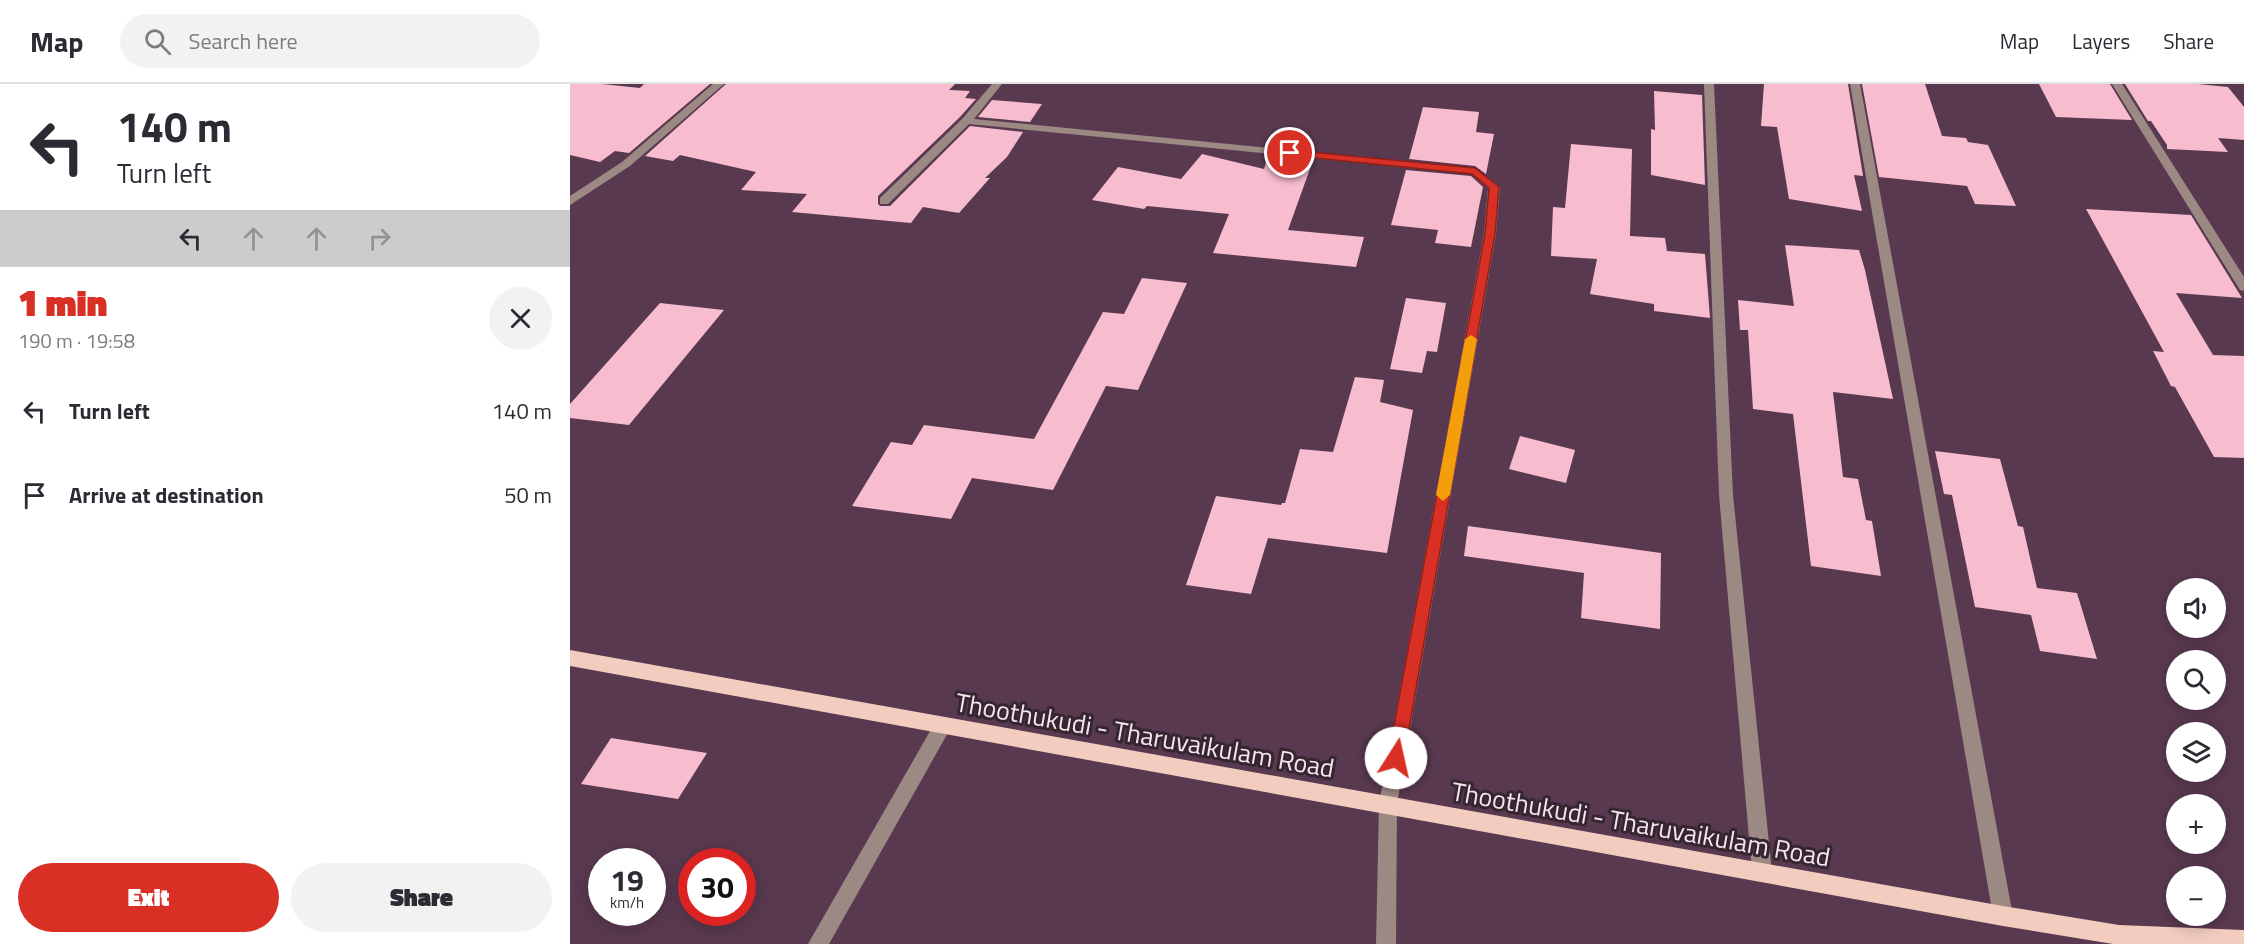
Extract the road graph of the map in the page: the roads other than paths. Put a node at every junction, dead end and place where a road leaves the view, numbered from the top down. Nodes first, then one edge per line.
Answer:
1 (719, 84) edge
2 (997, 84) edge
3 (1708, 84) edge
4 (1855, 84) edge
5 (2117, 84) edge
6 (966, 121) junction
7 (570, 201) edge
8 (884, 201) dead end
9 (2244, 286) edge
10 (570, 658) edge
11 (943, 725) junction
12 (1388, 804) junction
13 (1762, 872) junction
14 (2002, 916) junction
15 (2244, 940) edge
16 (818, 944) edge
17 (1386, 944) edge

1 - 7 street
2 - 6 street
3 - 13 street
4 - 14 street
5 - 9 street
6 - 8 street
6 - 12 street
10 - 11 main road, Thoothukudi - Tharuvaikulam Road
11 - 12 main road, Thoothukudi - Tharuvaikulam Road
11 - 16 street
12 - 13 main road, Thoothukudi - Tharuvaikulam Road
12 - 17 street
13 - 14 main road, Thoothukudi - Tharuvaikulam Road
14 - 15 main road, Thoothukudi - Tharuvaikulam Road

